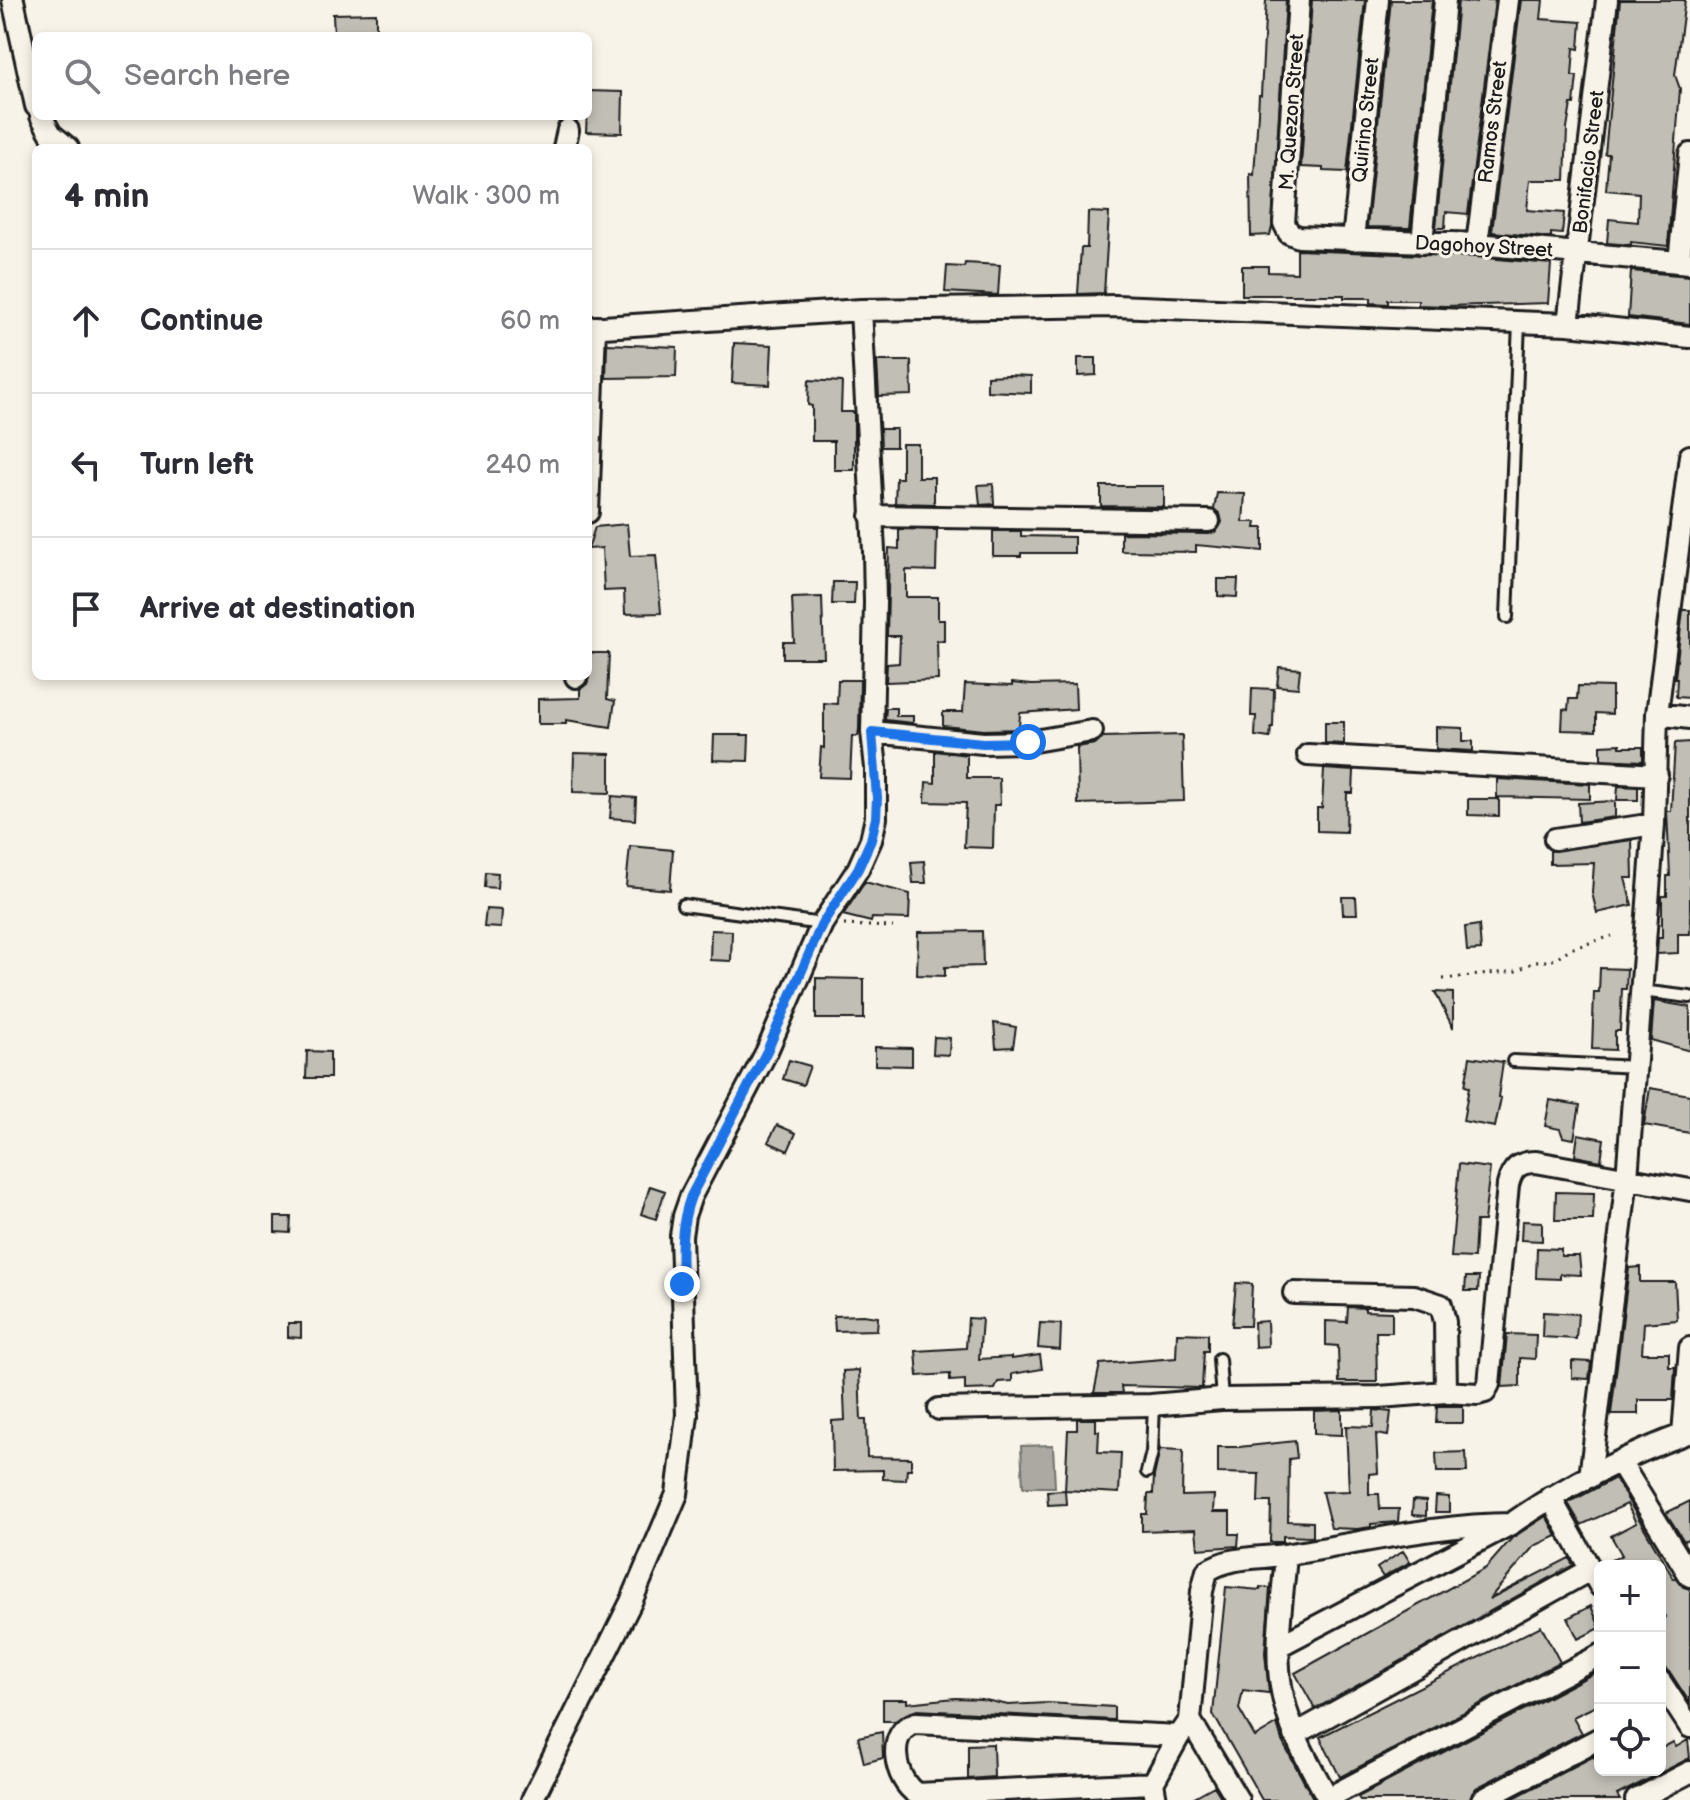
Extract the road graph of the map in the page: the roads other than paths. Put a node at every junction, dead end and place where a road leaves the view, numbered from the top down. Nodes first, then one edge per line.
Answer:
1 (13, 0) edge
2 (1299, 0) edge
3 (1378, 0) edge
4 (1445, 0) edge
5 (1508, 0) edge
6 (1607, 0) edge
7 (32, 88) edge
8 (43, 120) edge
9 (63, 144) edge
10 (1690, 154) edge
11 (1284, 223) joint
12 (1353, 240) junction
13 (1422, 243) junction
14 (1477, 244) junction
15 (1577, 252) junction
16 (1684, 262) edge
17 (861, 310) junction
18 (1519, 322) junction
19 (1568, 324) junction
20 (592, 327) edge
21 (1690, 337) edge
22 (1690, 456) edge
23 (871, 516) junction
24 (1209, 521) dead end
25 (1507, 617) dead end
26 (1657, 714) junction
27 (1690, 718) edge
28 (1092, 731) dead end
29 (872, 732) junction
30 (1308, 755) dead end
31 (1657, 775) junction
32 (1654, 824) junction
33 (1555, 839) dead end
34 (683, 905) dead end
35 (822, 924) junction
36 (1641, 991) junction
37 (1690, 997) edge
38 (1513, 1061) dead end
39 (1637, 1067) junction
40 (1627, 1178) junction
41 (1690, 1190) edge
42 (1294, 1293) dead end
43 (1690, 1348) edge
44 (1219, 1359) dead end
45 (1446, 1392) junction
46 (1222, 1399) junction
47 (1154, 1405) junction
48 (939, 1409) dead end
49 (1686, 1433) edge
50 (1620, 1462) junction
51 (1147, 1472) dead end
52 (1590, 1477) junction
53 (1550, 1497) junction
54 (1511, 1524) junction
55 (1286, 1555) junction
56 (1594, 1576) edge
57 (1690, 1576) edge
58 (1594, 1579) edge
59 (1279, 1646) junction
60 (1594, 1658) edge
61 (1666, 1703) edge
62 (1690, 1727) edge
63 (1185, 1728) junction
64 (1294, 1735) junction
65 (1594, 1741) edge
66 (1690, 1772) edge
67 (1155, 1792) edge
68 (1328, 1799) edge
69 (532, 1800) edge
70 (1238, 1800) edge
71 (1482, 1800) edge
72 (1636, 1800) edge

1 - 7 street
2 - 11 street, M. Quezon Street
3 - 12 street, Quirino Street
4 - 13 street
5 - 14 street, Ramos Street
6 - 15 street, Bonifacio Street
8 - 9 street
10 - 16 street
11 - 12 street, Dagohoy Street
12 - 13 street, Dagohoy Street
13 - 14 street, Dagohoy Street
14 - 15 street, Dagohoy Street
15 - 16 street, Dagohoy Street
15 - 19 street, Bonifacio Street
17 - 18 street
17 - 20 street
17 - 23 street
18 - 19 street
18 - 25 lane
19 - 21 street
22 - 26 street
23 - 24 street
23 - 29 street
26 - 27 street
26 - 31 street
28 - 29 street
29 - 35 street
30 - 31 street
31 - 32 street
32 - 33 street
32 - 36 street
34 - 35 lane
35 - 69 street
36 - 37 lane
36 - 39 street
38 - 39 lane
39 - 40 street
40 - 41 street
40 - 45 street
40 - 52 street
42 - 45 street
43 - 49 street
44 - 46 lane
45 - 46 street
46 - 47 street
47 - 48 street
47 - 51 lane
49 - 50 street
50 - 52 street
50 - 57 street
52 - 53 street
53 - 54 street
53 - 56 street
54 - 55 street
54 - 59 street
55 - 59 street
55 - 63 street
58 - 64 street
59 - 64 street
60 - 68 street
61 - 62 street
63 - 67 street
63 - 67 street
63 - 70 street
64 - 68 street
65 - 71 street
66 - 72 street

